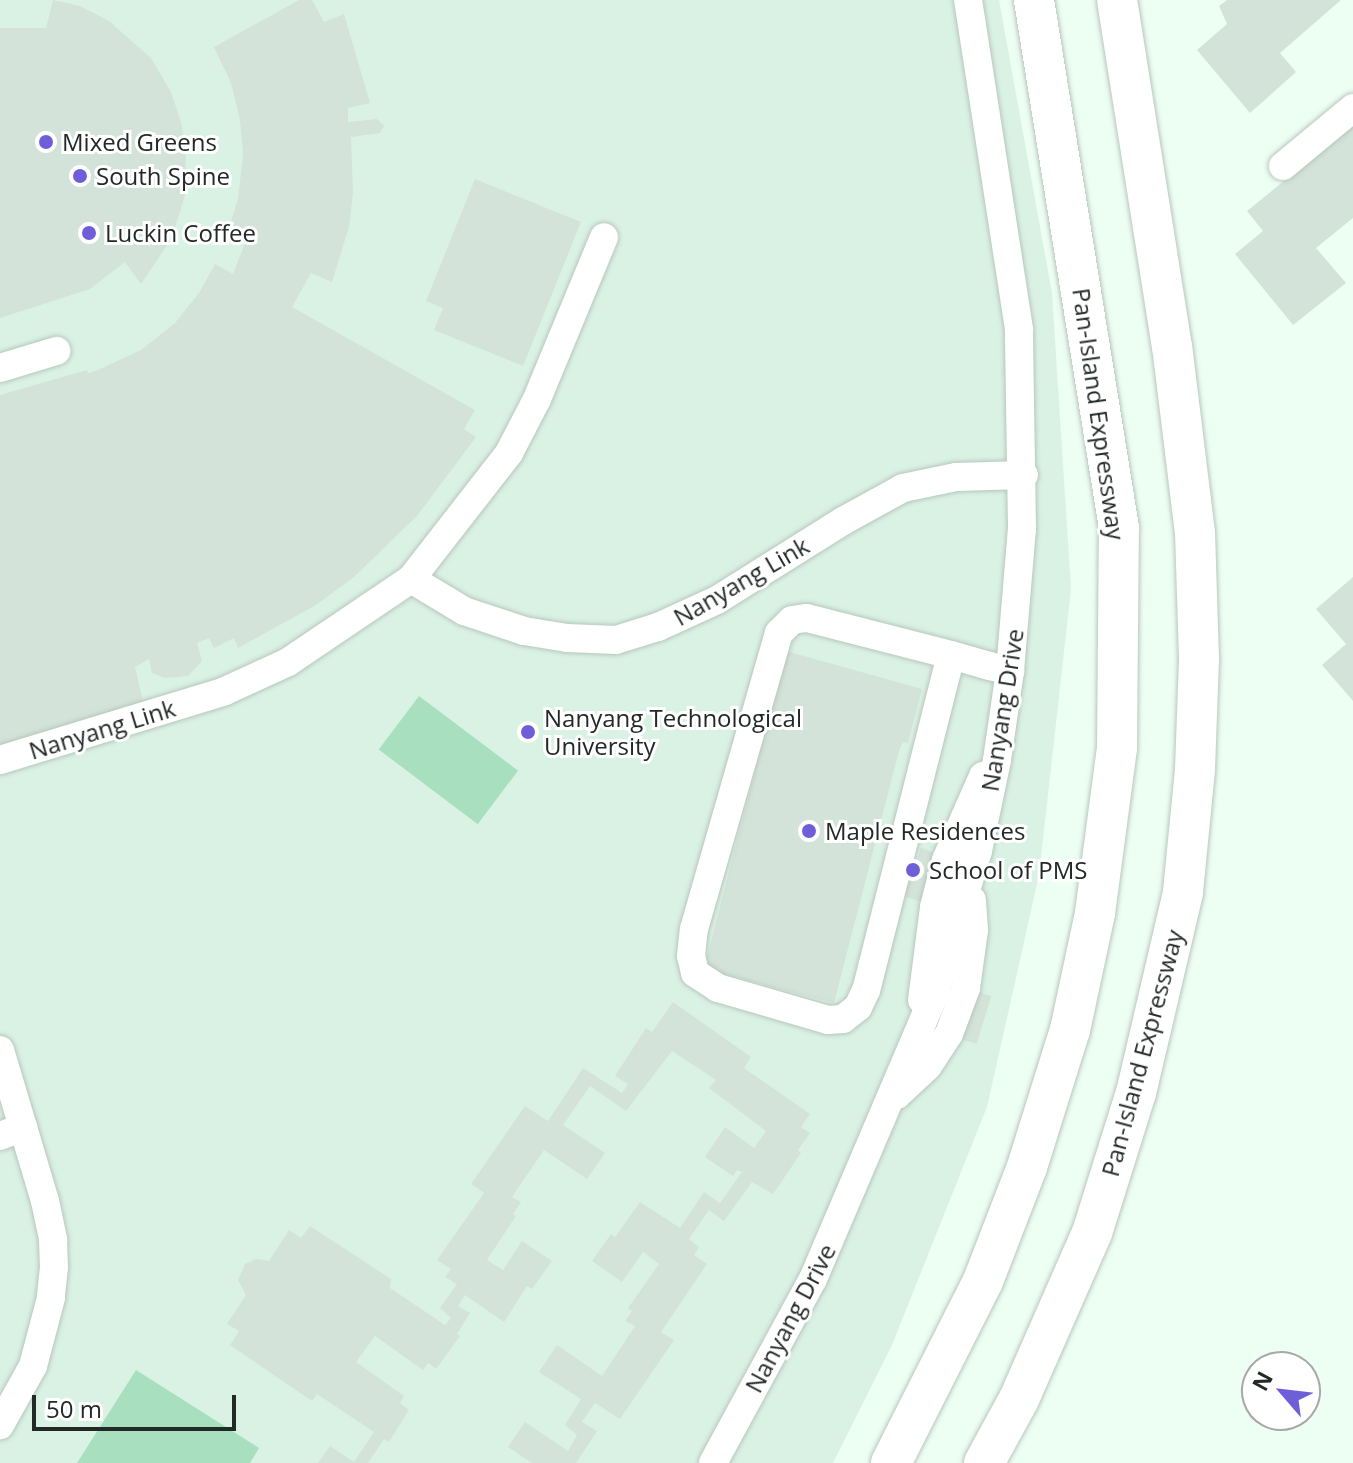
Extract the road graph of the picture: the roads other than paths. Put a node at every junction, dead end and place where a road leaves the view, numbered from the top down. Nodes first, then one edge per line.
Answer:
1 (1034, 0) edge
2 (1117, 0) edge
3 (967, 2) edge
4 (1353, 108) edge
5 (1283, 166) dead end
6 (604, 237) dead end
7 (56, 351) dead end
8 (0, 368) edge
9 (1024, 475) junction
10 (411, 579) junction
11 (951, 655) junction
12 (1010, 671) junction
13 (999, 743) junction
14 (0, 760) edge
15 (971, 875) junction
16 (921, 1027) junction
17 (0, 1050) edge
18 (890, 1101) junction
19 (11, 1132) edge
20 (0, 1425) edge
21 (713, 1463) edge
22 (891, 1463) edge
23 (984, 1463) edge

1 - 22 highway, Pan-Island Expressway
2 - 23 highway, Pan-Island Expressway
3 - 9 street, Nanyang Drive
4 - 5 street
6 - 10 street, Nanyang Link
7 - 8 street
9 - 10 street, Nanyang Link
9 - 12 street, Nanyang Drive
10 - 14 street, Nanyang Link
11 - 11 street
11 - 12 street
12 - 13 street, Nanyang Drive
13 - 15 street, Nanyang Drive
13 - 16 street
15 - 16 street, Nanyang Drive
15 - 18 street
16 - 18 street, Nanyang Drive
17 - 19 street
18 - 21 street, Nanyang Drive
19 - 20 street

